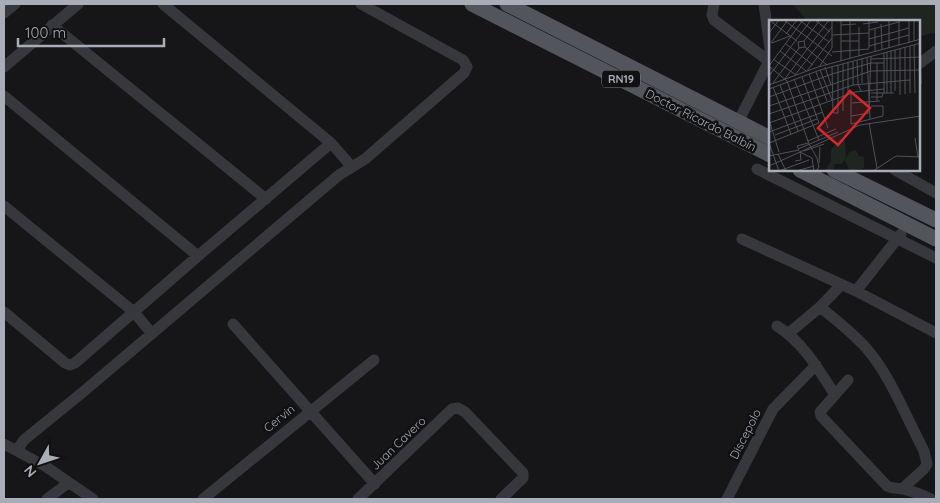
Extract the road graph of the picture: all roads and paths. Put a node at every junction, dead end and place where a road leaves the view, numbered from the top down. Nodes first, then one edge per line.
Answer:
1 (15, 4) edge
2 (78, 4) edge
3 (163, 4) edge
4 (361, 4) edge
5 (472, 4) edge
6 (507, 4) edge
7 (714, 4) edge
8 (764, 4) edge
9 (4, 14) edge
10 (52, 25) junction
11 (769, 42) edge
12 (936, 51) edge
13 (769, 58) edge
14 (920, 63) edge
15 (4, 67) edge
16 (767, 75) edge
17 (4, 96) edge
18 (738, 122) junction
19 (769, 138) edge
20 (330, 143) junction
21 (769, 154) edge
22 (352, 167) junction
23 (758, 169) dead end
24 (802, 171) edge
25 (836, 171) edge
26 (896, 171) edge
27 (936, 193) edge
28 (266, 199) junction
29 (4, 206) edge
30 (936, 220) edge
31 (907, 224) junction
32 (742, 239) dead end
33 (898, 239) junction
34 (936, 239) edge
35 (198, 256) junction
36 (936, 258) edge
37 (841, 285) junction
38 (856, 291) junction
39 (820, 307) junction
40 (4, 312) edge
41 (134, 312) junction
42 (233, 324) dead end
43 (777, 326) dead end
44 (789, 333) junction
45 (936, 333) edge
46 (152, 334) junction
47 (374, 360) dead end
48 (816, 365) junction
49 (848, 380) dead end
50 (835, 395) junction
51 (311, 410) junction
52 (4, 444) edge
53 (16, 450) junction
54 (68, 483) junction
55 (375, 484) junction
56 (902, 489) junction
57 (48, 499) edge
58 (93, 499) edge
59 (203, 499) edge
60 (358, 499) edge
61 (501, 499) edge
62 (727, 499) edge
63 (931, 499) edge

1 - 9 street
2 - 10 street
3 - 20 street
4 - 22 street
5 - 21 main road, Doctor Ricardo Balbín / RN19
6 - 18 main road, Doctor Ricardo Balbín / RN19
7 - 13 street
8 - 11 street
10 - 15 street
10 - 28 street
12 - 14 street
13 - 16 street
16 - 18 street
17 - 35 street
18 - 19 main road, Doctor Ricardo Balbín / RN19
20 - 22 street
20 - 28 street
22 - 46 street
23 - 33 street
24 - 31 main road
25 - 30 main road
26 - 27 street
28 - 35 street
29 - 41 street
31 - 33 street
31 - 34 main road
32 - 37 street
33 - 36 street
33 - 38 street
35 - 41 street
37 - 38 street
37 - 39 street
38 - 45 street
39 - 44 street
39 - 56 street
40 - 41 street
41 - 46 street
42 - 51 street
43 - 44 street
44 - 48 street
46 - 53 street
47 - 51 street, Cervin
48 - 50 street
48 - 62 street, Discepolo
49 - 50 street
50 - 56 street
51 - 55 street
51 - 59 street, Cervin
52 - 53 street
53 - 54 street
54 - 57 street
54 - 58 street
55 - 60 street, Juan Cavero
55 - 61 street, Juan Cavero
56 - 63 street

